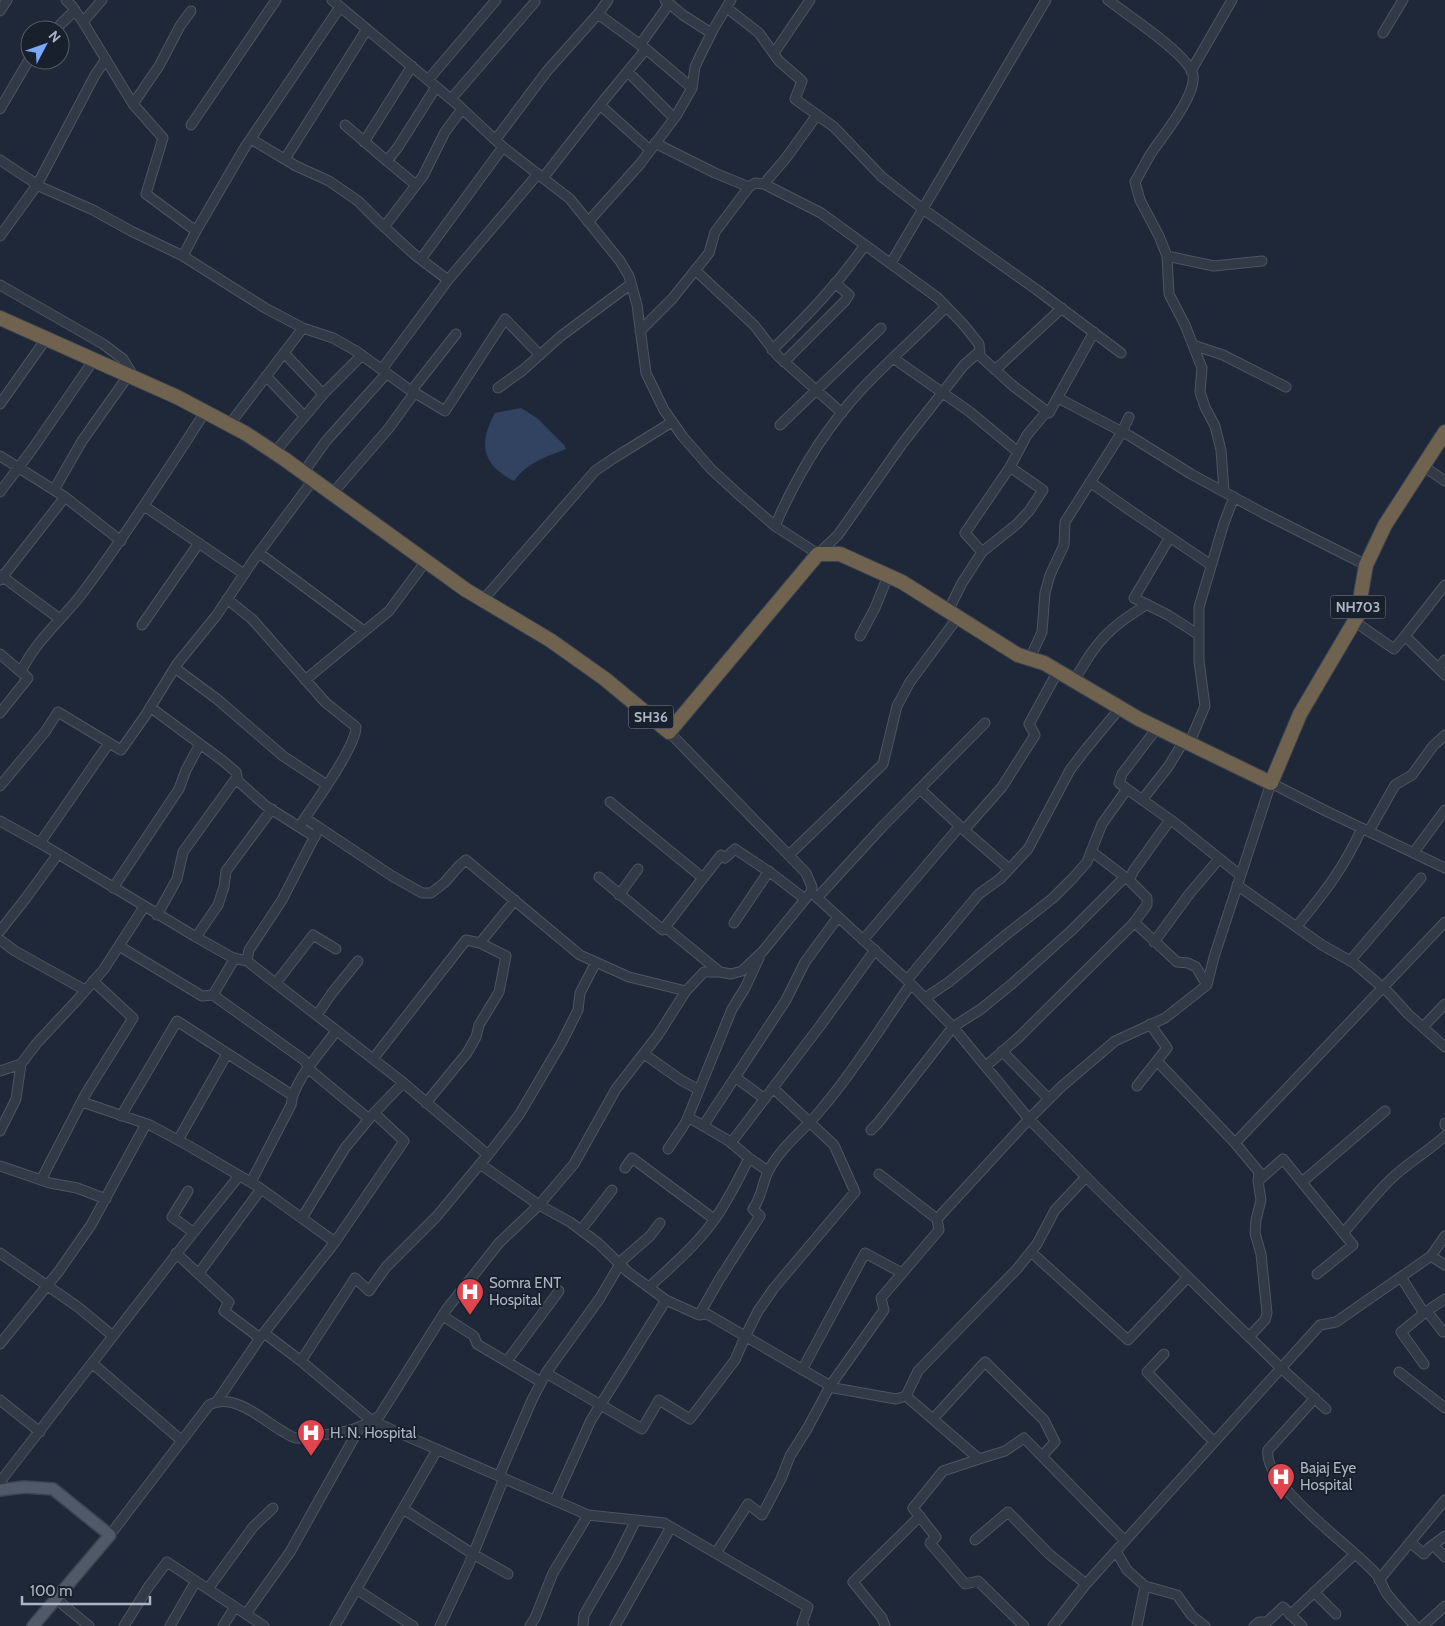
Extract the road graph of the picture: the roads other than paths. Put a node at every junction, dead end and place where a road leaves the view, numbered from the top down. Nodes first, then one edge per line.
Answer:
1 (7, 0) edge
2 (66, 0) edge
3 (102, 0) edge
4 (276, 0) edge
5 (332, 0) edge
6 (496, 0) edge
7 (608, 0) edge
8 (810, 0) edge
9 (1046, 0) edge
10 (1108, 0) edge
11 (1232, 0) edge
12 (1403, 0) edge
13 (535, 2) dead end
14 (667, 2) edge
15 (729, 4) edge
16 (340, 7) junction
17 (75, 10) junction
18 (0, 11) edge
19 (191, 11) dead end
20 (598, 14) junction
21 (66, 20) edge
22 (83, 22) junction
23 (367, 29) junction
24 (711, 33) junction
25 (1384, 33) dead end
26 (643, 47) junction
27 (774, 53) junction
28 (106, 59) junction
29 (412, 66) junction
30 (23, 70) edge
31 (1192, 71) junction
32 (628, 72) junction
33 (428, 80) junction
34 (436, 87) junction
35 (692, 88) junction
36 (451, 99) junction
37 (133, 104) junction
38 (600, 105) junction
39 (0, 109) edge
40 (462, 109) junction
41 (817, 115) junction
42 (674, 118) junction
43 (191, 125) dead end
44 (345, 125) dead end
45 (251, 139) junction
46 (496, 139) junction
47 (364, 142) junction
48 (653, 146) junction
49 (503, 147) junction
50 (285, 159) junction
51 (0, 160) edge
52 (387, 161) junction
53 (541, 176) junction
54 (37, 184) junction
55 (764, 184) junction
56 (416, 185) junction
57 (749, 187) junction
58 (922, 209) junction
59 (588, 222) junction
60 (384, 227) junction
61 (196, 231) junction
62 (0, 236) edge
63 (865, 245) junction
64 (183, 256) junction
65 (1167, 256) junction
66 (421, 260) junction
67 (1262, 261) dead end
68 (891, 263) junction
69 (695, 270) junction
70 (448, 280) junction
71 (835, 283) junction
72 (0, 284) edge
73 (631, 284) junction
74 (946, 307) junction
75 (1062, 308) junction
76 (0, 318) edge
77 (303, 328) junction
78 (881, 328) dead end
79 (640, 330) junction
80 (1094, 332) junction
81 (456, 334) dead end
82 (46, 339) junction
83 (1193, 345) junction
84 (772, 350) junction
85 (980, 351) junction
86 (284, 353) junction
87 (1121, 353) dead end
88 (362, 355) junction
89 (540, 355) junction
90 (893, 358) junction
91 (93, 360) junction
92 (784, 362) junction
93 (995, 370) junction
94 (385, 371) junction
95 (266, 376) junction
96 (131, 377) junction
97 (1286, 387) dead end
98 (498, 388) dead end
99 (817, 390) junction
100 (414, 391) junction
101 (323, 394) junction
102 (943, 394) junction
103 (1058, 398) junction
104 (0, 404) edge
105 (205, 412) junction
106 (1047, 412) junction
107 (842, 413) junction
108 (304, 416) junction
109 (1129, 417) dead end
110 (672, 422) junction
111 (229, 425) junction
112 (780, 425) dead end
113 (1122, 432) junction
114 (1445, 432) edge
115 (1018, 452) junction
116 (274, 453) junction
117 (0, 456) edge
118 (1423, 466) junction
119 (1010, 467) junction
120 (19, 468) junction
121 (308, 477) junction
122 (1445, 481) edge
123 (1090, 482) junction
124 (54, 490) junction
125 (0, 492) edge
126 (1224, 492) junction
127 (332, 494) junction
128 (65, 497) junction
129 (1234, 497) junction
130 (144, 506) junction
131 (775, 526) junction
132 (1170, 537) junction
133 (121, 541) junction
134 (199, 543) junction
135 (982, 552) junction
136 (258, 553) junction
137 (818, 554) junction
138 (426, 561) junction
139 (1211, 565) junction
140 (1366, 565) junction
141 (244, 574) junction
142 (888, 576) junction
143 (1, 577) edge
144 (1445, 586) edge
145 (227, 599) junction
146 (483, 600) junction
147 (1147, 604) junction
148 (953, 614) junction
149 (60, 619) junction
150 (1354, 621) junction
151 (142, 625) dead end
152 (364, 631) junction
153 (1199, 635) junction
154 (860, 636) dead end
155 (1405, 636) junction
156 (0, 654) edge
157 (1030, 658) junction
158 (1445, 660) edge
159 (175, 668) junction
160 (1058, 671) junction
161 (21, 672) junction
162 (1442, 672) edge
163 (305, 680) junction
164 (1074, 681) junction
165 (150, 707) junction
166 (1120, 708) junction
167 (0, 713) edge
168 (985, 724) dead end
169 (1156, 728) junction
170 (669, 732) junction
171 (1445, 735) edge
172 (109, 743) junction
173 (1186, 743) junction
174 (200, 744) junction
175 (237, 777) junction
176 (1271, 783) junction
177 (327, 785) junction
178 (0, 786) edge
179 (920, 788) junction
180 (1127, 789) junction
181 (1142, 800) junction
182 (610, 802) dead end
183 (272, 809) junction
184 (1445, 810) edge
185 (306, 818) junction
186 (1170, 820) junction
187 (0, 821) edge
188 (299, 827) junction
189 (320, 828) junction
190 (962, 828) junction
191 (1366, 829) junction
192 (315, 837) junction
193 (40, 843) junction
194 (1091, 851) junction
195 (1414, 852) junction
196 (58, 854) junction
197 (789, 855) junction
198 (1219, 858) junction
199 (1445, 868) edge
200 (638, 869) dead end
201 (1009, 869) junction
202 (769, 871) junction
203 (1240, 875) junction
204 (599, 877) dead end
205 (702, 878) junction
206 (1421, 878) dead end
207 (1127, 879) junction
208 (1237, 885) junction
209 (113, 888) junction
210 (620, 895) junction
211 (811, 896) junction
212 (515, 900) junction
213 (144, 907) junction
214 (157, 915) junction
215 (838, 918) junction
216 (1134, 922) junction
217 (1445, 922) edge
218 (734, 923) dead end
219 (1297, 926) junction
220 (666, 927) junction
221 (0, 931) edge
222 (196, 937) junction
223 (0, 940) edge
224 (863, 940) junction
225 (1154, 942) junction
226 (480, 944) junction
227 (119, 946) junction
228 (336, 948) dead end
229 (874, 950) junction
230 (763, 951) junction
231 (236, 958) junction
232 (247, 961) junction
233 (1350, 961) junction
234 (358, 962) dead end
235 (596, 962) junction
236 (720, 972) junction
237 (93, 981) junction
238 (909, 982) junction
239 (276, 983) junction
240 (1207, 985) junction
241 (1382, 987) junction
242 (86, 990) junction
243 (686, 991) junction
244 (213, 994) junction
245 (925, 998) junction
246 (1445, 1004) edge
247 (317, 1015) junction
248 (1150, 1024) junction
249 (953, 1027) junction
250 (1423, 1027) junction
251 (336, 1031) junction
252 (1444, 1043) edge
253 (1002, 1051) junction
254 (227, 1054) junction
255 (644, 1054) junction
256 (373, 1059) junction
257 (1157, 1061) junction
258 (22, 1064) junction
259 (986, 1066) junction
260 (309, 1068) junction
261 (0, 1071) edge
262 (735, 1077) junction
263 (403, 1083) junction
264 (1137, 1086) dead end
265 (773, 1088) junction
266 (699, 1090) junction
267 (292, 1095) junction
268 (765, 1099) junction
269 (1049, 1099) junction
270 (82, 1102) junction
271 (426, 1103) junction
272 (1385, 1111) dead end
273 (122, 1116) junction
274 (371, 1116) junction
275 (688, 1117) junction
276 (1029, 1119) junction
277 (810, 1121) junction
278 (146, 1124) junction
279 (703, 1126) junction
280 (870, 1130) dead end
281 (0, 1131) edge
282 (1445, 1136) edge
283 (178, 1140) junction
284 (731, 1143) junction
285 (1235, 1143) junction
286 (668, 1149) dead end
287 (488, 1156) junction
288 (750, 1158) junction
289 (480, 1164) junction
290 (0, 1166) edge
291 (625, 1168) dead end
292 (768, 1171) junction
293 (879, 1174) dead end
294 (239, 1176) junction
295 (1086, 1177) junction
296 (41, 1180) junction
297 (1258, 1181) junction
298 (251, 1182) junction
299 (1302, 1182) junction
300 (261, 1189) junction
301 (612, 1190) dead end
302 (188, 1191) dead end
303 (106, 1199) junction
304 (539, 1205) junction
305 (302, 1218) junction
306 (714, 1219) junction
307 (937, 1219) junction
308 (660, 1223) dead end
309 (581, 1230) junction
310 (193, 1232) junction
311 (1343, 1233) junction
312 (1445, 1236) edge
313 (336, 1242) junction
314 (1031, 1252) junction
315 (0, 1253) edge
316 (176, 1253) junction
317 (1431, 1256) junction
318 (620, 1264) junction
319 (1445, 1265) edge
320 (198, 1273) junction
321 (902, 1274) junction
322 (1317, 1274) dead end
323 (1188, 1277) junction
324 (1401, 1277) junction
325 (48, 1285) junction
326 (649, 1287) junction
327 (559, 1291) dead end
328 (1445, 1299) edge
329 (666, 1300) junction
330 (1425, 1312) junction
331 (443, 1316) junction
332 (699, 1316) junction
333 (1445, 1330) edge
334 (113, 1336) junction
335 (262, 1336) junction
336 (744, 1337) junction
337 (1249, 1337) junction
338 (0, 1344) edge
339 (1164, 1354) dead end
340 (301, 1361) junction
341 (507, 1362) junction
342 (92, 1363) junction
343 (1424, 1364) dead end
344 (1281, 1368) junction
345 (802, 1370) junction
346 (1399, 1372) dead end
347 (546, 1373) junction
348 (541, 1382) junction
349 (830, 1386) junction
350 (906, 1396) junction
351 (1314, 1398) junction
352 (0, 1400) edge
353 (217, 1401) junction
354 (601, 1404) junction
355 (1445, 1408) edge
356 (1326, 1409) dead end
357 (933, 1420) junction
358 (372, 1421) junction
359 (360, 1427) junction
360 (40, 1432) junction
361 (182, 1441) junction
362 (1214, 1442) junction
363 (437, 1450) junction
364 (1042, 1456) junction
365 (979, 1460) junction
366 (502, 1477) junction
367 (0, 1484) edge
368 (0, 1490) edge
369 (555, 1500) junction
370 (1445, 1500) edge
371 (273, 1508) dead end
372 (403, 1508) junction
373 (588, 1515) junction
374 (920, 1516) junction
375 (636, 1520) junction
376 (671, 1527) junction
377 (110, 1534) junction
378 (1445, 1536) edge
379 (974, 1540) dead end
380 (1125, 1541) junction
381 (1410, 1542) junction
382 (1433, 1545) junction
383 (1116, 1551) junction
384 (473, 1554) junction
385 (716, 1554) junction
386 (1355, 1554) junction
387 (1445, 1557) edge
388 (508, 1574) dead end
389 (1379, 1580) junction
390 (196, 1581) junction
391 (1086, 1584) junction
392 (1145, 1586) junction
393 (208, 1589) junction
394 (356, 1589) junction
395 (1314, 1592) junction
396 (56, 1599) junction
397 (235, 1606) junction
398 (1445, 1606) edge
399 (246, 1614) junction
400 (1336, 1614) dead end
401 (1290, 1615) junction
402 (34, 1626) edge
403 (89, 1626) edge
404 (124, 1626) edge
405 (170, 1626) edge
406 (223, 1626) edge
407 (264, 1626) edge
408 (335, 1626) edge
409 (413, 1626) edge
410 (440, 1626) edge
411 (530, 1626) edge
412 (583, 1626) edge
413 (615, 1626) edge
414 (804, 1626) edge
415 (885, 1626) edge
416 (1024, 1626) edge
417 (1053, 1626) edge
418 (1137, 1626) edge
419 (1204, 1626) edge
420 (1254, 1626) edge
421 (1302, 1626) edge
422 (1415, 1626) edge
423 (1423, 1626) edge

1 - 18 street
2 - 17 street
3 - 22 street
4 - 43 street
5 - 16 street
6 - 33 street
7 - 20 street
8 - 27 street
9 - 58 street
10 - 31 street
11 - 31 street
12 - 25 street
13 - 36 street
14 - 24 street
14 - 26 street
15 - 24 street
15 - 27 street
16 - 23 street
16 - 45 street
17 - 21 street
17 - 22 street
19 - 37 street
20 - 26 street
20 - 46 street
22 - 28 street
23 - 29 street
23 - 50 street
24 - 35 street
26 - 32 street
26 - 35 street
27 - 41 street
28 - 37 street
28 - 54 street
29 - 33 street
29 - 47 street
30 - 39 street
31 - 65 street
32 - 38 street
32 - 42 street
33 - 34 street
34 - 36 street
34 - 52 street
35 - 42 street
36 - 40 street
37 - 61 street
38 - 48 street
38 - 53 street
40 - 46 street
40 - 56 street
41 - 55 street
41 - 58 street
42 - 48 street
44 - 47 street
45 - 50 street
45 - 61 street
46 - 49 street
47 - 52 street
48 - 57 street
48 - 59 street
49 - 53 street
49 - 66 street
50 - 60 street
51 - 54 street
52 - 56 street
53 - 59 street
53 - 70 street
54 - 62 street
54 - 64 street
55 - 57 street
55 - 63 street
56 - 60 street
57 - 69 street
58 - 68 street
58 - 75 street
59 - 73 street
60 - 66 street
61 - 64 street
63 - 68 street
63 - 71 street
64 - 77 street
65 - 67 street
65 - 83 street
66 - 70 street
68 - 74 street
69 - 79 street
69 - 84 street
70 - 94 street
71 - 84 street
71 - 92 street
72 - 96 street
73 - 79 street
73 - 89 street
74 - 85 street
74 - 90 street
75 - 80 street
75 - 93 street
76 - 82 highway, SH36
77 - 86 street
77 - 88 street
78 - 99 street
79 - 110 street
80 - 87 street
80 - 103 street
81 - 100 street
82 - 91 highway, SH36
82 - 104 street
83 - 97 street
83 - 126 street
84 - 92 street
85 - 93 street
85 - 102 street
86 - 95 street
86 - 101 street
88 - 94 street
88 - 101 street
89 - 98 street
89 - 100 street
90 - 102 street
90 - 107 street
91 - 96 highway, SH36
91 - 120 street
92 - 99 street
93 - 106 street
94 - 100 street
94 - 121 street
95 - 108 street
95 - 111 street
96 - 105 highway, SH36
96 - 124 street
99 - 107 street
99 - 112 street
100 - 127 street
101 - 108 street
102 - 115 street
102 - 137 street
103 - 106 street
103 - 113 street
105 - 111 highway, SH36
105 - 130 street
106 - 115 street
107 - 131 street
108 - 116 street
109 - 113 street
110 - 131 street
110 - 146 street
111 - 116 highway, SH36
113 - 123 street
113 - 126 street
114 - 118 highway, NH703
115 - 119 street
116 - 121 highway, SH36
117 - 120 street
118 - 122 street
118 - 140 highway, NH703
119 - 135 street
119 - 135 street
120 - 124 street
120 - 125 street
121 - 127 highway, SH36
121 - 136 street
123 - 132 street
123 - 157 street
124 - 128 street
126 - 129 street
127 - 138 highway, SH36
128 - 133 street
128 - 143 street
129 - 139 street
129 - 140 street
130 - 133 street
130 - 134 street
131 - 137 street
132 - 139 street
132 - 147 street
133 - 149 street
134 - 141 street
134 - 151 street
135 - 148 street
136 - 141 street
136 - 152 street
137 - 142 highway
137 - 170 highway, SH36
138 - 146 highway, SH36
138 - 152 street
139 - 153 street
140 - 150 highway, NH703
141 - 145 street
142 - 148 highway
142 - 154 street
143 - 149 street
144 - 155 street
145 - 159 street
145 - 163 street
146 - 170 highway, SH36
147 - 153 street
147 - 164 street
148 - 157 highway
148 - 197 street
149 - 161 street
150 - 155 street
150 - 176 highway, NH703
152 - 163 street
153 - 173 street
155 - 162 street
156 - 161 street
157 - 160 highway
158 - 162 street
159 - 165 street
159 - 177 street
160 - 164 highway
160 - 190 street
161 - 167 street
163 - 177 street
164 - 166 highway
165 - 172 street
165 - 174 street
166 - 169 highway
166 - 201 street
168 - 179 street
169 - 173 highway
169 - 180 street
170 - 197 street
171 - 191 street
172 - 178 street
172 - 193 street
173 - 176 highway
173 - 181 street
174 - 175 street
174 - 209 street
175 - 183 street
175 - 214 street
176 - 191 street
176 - 203 street
177 - 185 street
179 - 190 street
179 - 211 street
180 - 181 street
180 - 194 street
181 - 186 street
182 - 205 street
183 - 188 street
183 - 222 street
184 - 195 street
185 - 188 street
185 - 189 street
186 - 198 street
186 - 207 street
187 - 193 street
188 - 192 street
189 - 192 street
189 - 212 street
190 - 201 street
190 - 224 street
191 - 195 street
191 - 219 street
192 - 232 street
193 - 196 street
194 - 207 street
194 - 245 street
195 - 199 street
196 - 209 street
196 - 221 street
197 - 211 street
198 - 203 street
198 - 225 street
200 - 210 street
201 - 238 street
202 - 205 street
202 - 211 street
202 - 218 street
203 - 208 street
204 - 210 street
205 - 220 street
206 - 233 street
207 - 216 street
207 - 249 street
208 - 219 street
208 - 240 street
209 - 213 street
210 - 220 street
211 - 215 street
211 - 230 street
212 - 226 street
212 - 235 street
213 - 214 street
213 - 227 street
214 - 222 street
215 - 224 street
215 - 262 street
216 - 225 street
216 - 253 street
217 - 241 street
219 - 233 street
220 - 236 street
222 - 231 street
223 - 242 street
224 - 229 street
225 - 240 street
226 - 256 street
226 - 271 street
227 - 237 street
227 - 244 street
228 - 239 street
229 - 238 street
229 - 265 street
230 - 236 street
230 - 266 street
231 - 232 street
231 - 244 street
232 - 239 street
233 - 241 street
234 - 247 street
235 - 243 street
235 - 287 street
236 - 243 street
237 - 242 street
237 - 270 street
238 - 245 street
238 - 277 street
239 - 247 street
240 - 248 street
241 - 250 street
241 - 285 street
242 - 258 street
243 - 255 street
244 - 260 street
245 - 249 street
246 - 250 street
247 - 251 street
248 - 257 street
248 - 269 street
249 - 259 street
249 - 280 street
250 - 252 street
251 - 256 street
251 - 260 street
253 - 259 street
253 - 269 street
254 - 267 street
254 - 273 street
254 - 283 street
255 - 266 street
255 - 304 street
256 - 263 street
257 - 264 street
257 - 285 street
258 - 261 street
258 - 281 street
259 - 276 street
260 - 267 street
260 - 274 street
262 - 268 street
262 - 279 street
263 - 271 street
263 - 274 street
265 - 268 street
265 - 277 street
266 - 275 street
267 - 298 street
268 - 284 street
269 - 276 street
270 - 273 street
270 - 296 street
271 - 287 street
272 - 299 street
273 - 278 street
274 - 305 street
274 - 313 street
275 - 279 street
275 - 286 street
276 - 295 street
276 - 307 street
277 - 292 street
277 - 336 street
278 - 283 street
278 - 303 street
279 - 284 street
282 - 311 street
283 - 294 street
284 - 288 street
285 - 297 street
287 - 289 street
288 - 292 street
288 - 306 street
289 - 304 street
289 - 340 street
290 - 296 street
291 - 306 street
292 - 332 street
293 - 307 street
294 - 298 street
294 - 310 street
295 - 314 street
295 - 323 street
296 - 303 street
297 - 299 street
297 - 337 street
298 - 300 street
299 - 311 street
300 - 305 street
300 - 320 street
301 - 309 street
302 - 310 street
303 - 325 street
304 - 309 street
304 - 331 street
305 - 313 street
306 - 326 street
307 - 321 street
308 - 318 street
309 - 318 street
310 - 316 street
311 - 322 street
312 - 317 street
313 - 335 street
314 - 323 street
314 - 350 street
315 - 325 street
316 - 320 street
316 - 334 street
317 - 319 street
317 - 324 street
318 - 326 street
318 - 347 street
320 - 335 street
321 - 345 street
321 - 349 street
323 - 337 street
324 - 330 street
324 - 344 street
325 - 334 street
325 - 338 street
326 - 329 street
327 - 341 street
328 - 330 street
329 - 332 street
329 - 354 street
330 - 333 street
330 - 343 street
331 - 341 street
331 - 358 street
332 - 336 street
334 - 342 street
335 - 340 street
335 - 353 street
336 - 345 street
336 - 354 street
337 - 344 street
339 - 362 street
340 - 358 street
341 - 348 street
342 - 360 street
342 - 361 street
344 - 351 street
344 - 362 street
345 - 349 street
346 - 355 street
347 - 348 street
347 - 354 street
348 - 366 street
349 - 350 street
349 - 385 street
350 - 357 street
351 - 356 street
351 - 386 street
352 - 360 street
353 - 359 street
353 - 361 street
354 - 369 street
357 - 364 street
357 - 365 street
358 - 359 street
358 - 363 street
359 - 399 street
360 - 367 street
361 - 377 street
362 - 380 street
363 - 366 street
363 - 372 street
364 - 365 street
364 - 380 street
365 - 374 street
366 - 369 street
366 - 384 street
368 - 377 main road
369 - 373 street
370 - 381 street
371 - 393 street
372 - 384 street
372 - 394 street
373 - 375 street
373 - 411 street
374 - 415 street
374 - 416 street
375 - 376 street
375 - 412 street
376 - 385 street
376 - 413 street
377 - 396 main road
378 - 382 street
379 - 391 street
380 - 383 street
381 - 382 street
381 - 389 street
382 - 387 street
383 - 391 street
383 - 392 street
384 - 388 street
384 - 410 street
385 - 414 street
386 - 389 street
386 - 395 street
389 - 422 street
390 - 393 street
390 - 404 street
390 - 405 street
391 - 417 street
392 - 418 street
392 - 419 street
393 - 397 street
394 - 408 street
394 - 409 street
395 - 400 street
395 - 401 street
396 - 402 main road
396 - 403 street
397 - 399 street
397 - 406 street
398 - 423 street
399 - 407 street
401 - 420 street
401 - 421 street

